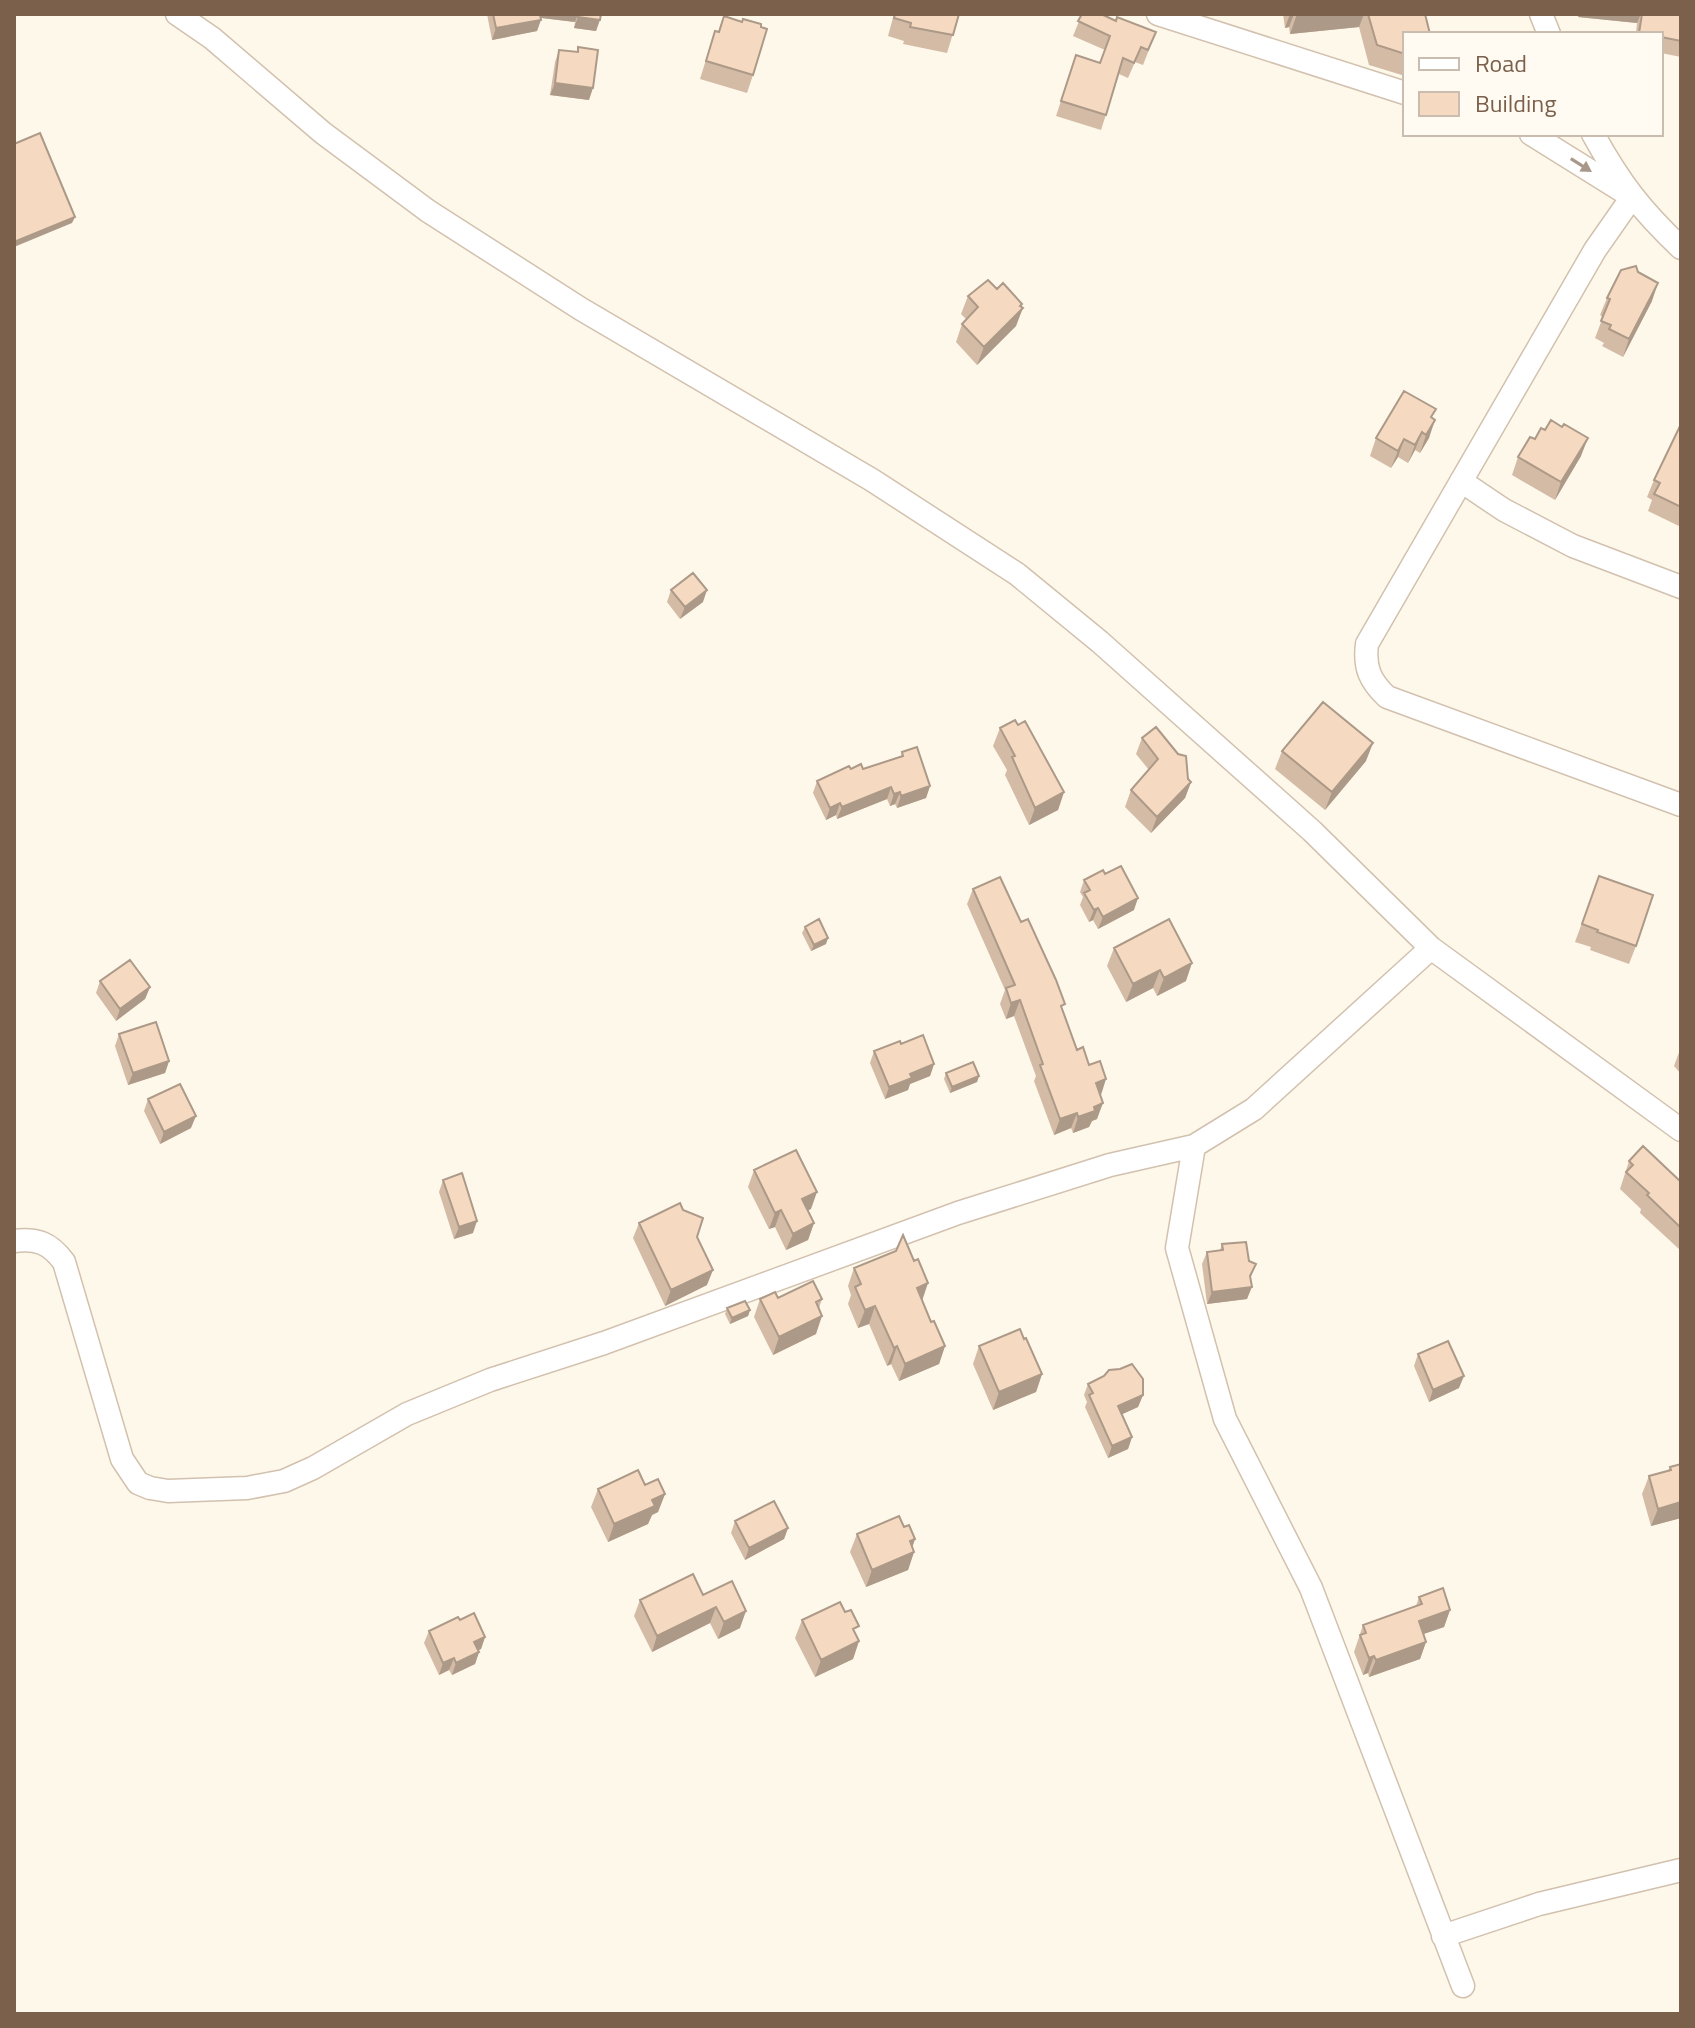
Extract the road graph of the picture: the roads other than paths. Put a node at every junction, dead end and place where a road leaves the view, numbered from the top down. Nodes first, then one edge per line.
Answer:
1 (177, 14) edge
2 (1158, 14) edge
3 (1403, 92) edge
4 (1534, 136) edge
5 (1594, 136) edge
6 (1632, 197) junction
7 (1681, 248) edge
8 (1461, 481) junction
9 (1681, 587) edge
10 (1681, 805) edge
11 (1431, 948) junction
12 (1681, 1130) edge
13 (1194, 1146) junction
14 (14, 1241) edge
15 (1681, 1870) edge
16 (1443, 1936) junction
17 (1463, 1986) dead end

1 - 11 street
2 - 3 street
4 -> 6 street
5 - 6 street
6 - 7 street
6 - 8 street
8 - 9 street
8 - 10 street
11 - 12 street
11 - 13 street
13 - 14 street
13 - 16 street
15 - 16 street
16 - 17 street

